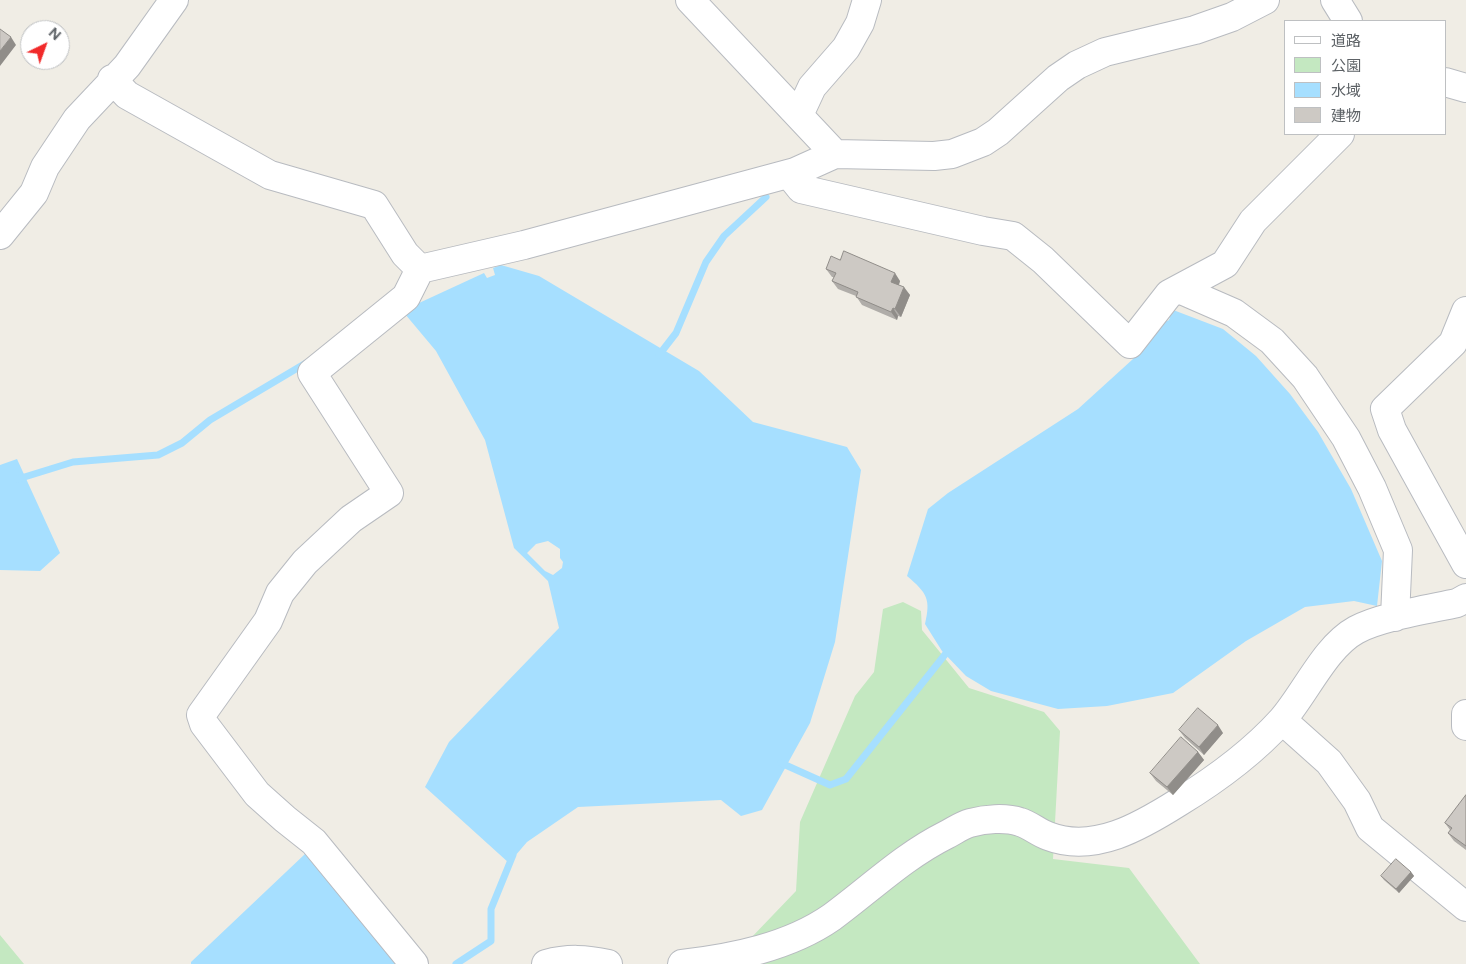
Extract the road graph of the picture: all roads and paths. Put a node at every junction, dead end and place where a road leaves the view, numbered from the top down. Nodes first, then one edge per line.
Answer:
1 (174, 0) edge
2 (690, 0) edge
3 (867, 0) edge
4 (1266, 0) edge
5 (1335, 0) edge
6 (1347, 20) edge
7 (112, 79) junction
8 (1446, 82) edge
9 (1466, 88) edge
10 (799, 115) junction
11 (1339, 135) edge
12 (835, 154) junction
13 (789, 174) junction
14 (0, 235) edge
15 (420, 269) junction
16 (1179, 289) junction
17 (1466, 311) edge
18 (1466, 564) edge
19 (1466, 598) edge
20 (1395, 617) junction
21 (1466, 714) edge
22 (1282, 720) junction
23 (1466, 726) edge
24 (1466, 907) edge
25 (414, 964) edge
26 (546, 964) edge
27 (608, 964) edge
28 (682, 964) edge

1 - 7 street
2 - 10 street
3 - 10 street
4 - 12 street
5 - 6 street
7 - 14 street
7 - 15 street
8 - 9 street
10 - 12 street
11 - 16 street
12 - 13 street
13 - 15 street
13 - 16 street
15 - 25 street
16 - 20 street
17 - 18 street
19 - 20 street
20 - 22 street
21 - 23 street
22 - 24 street
22 - 28 street
26 - 27 street

